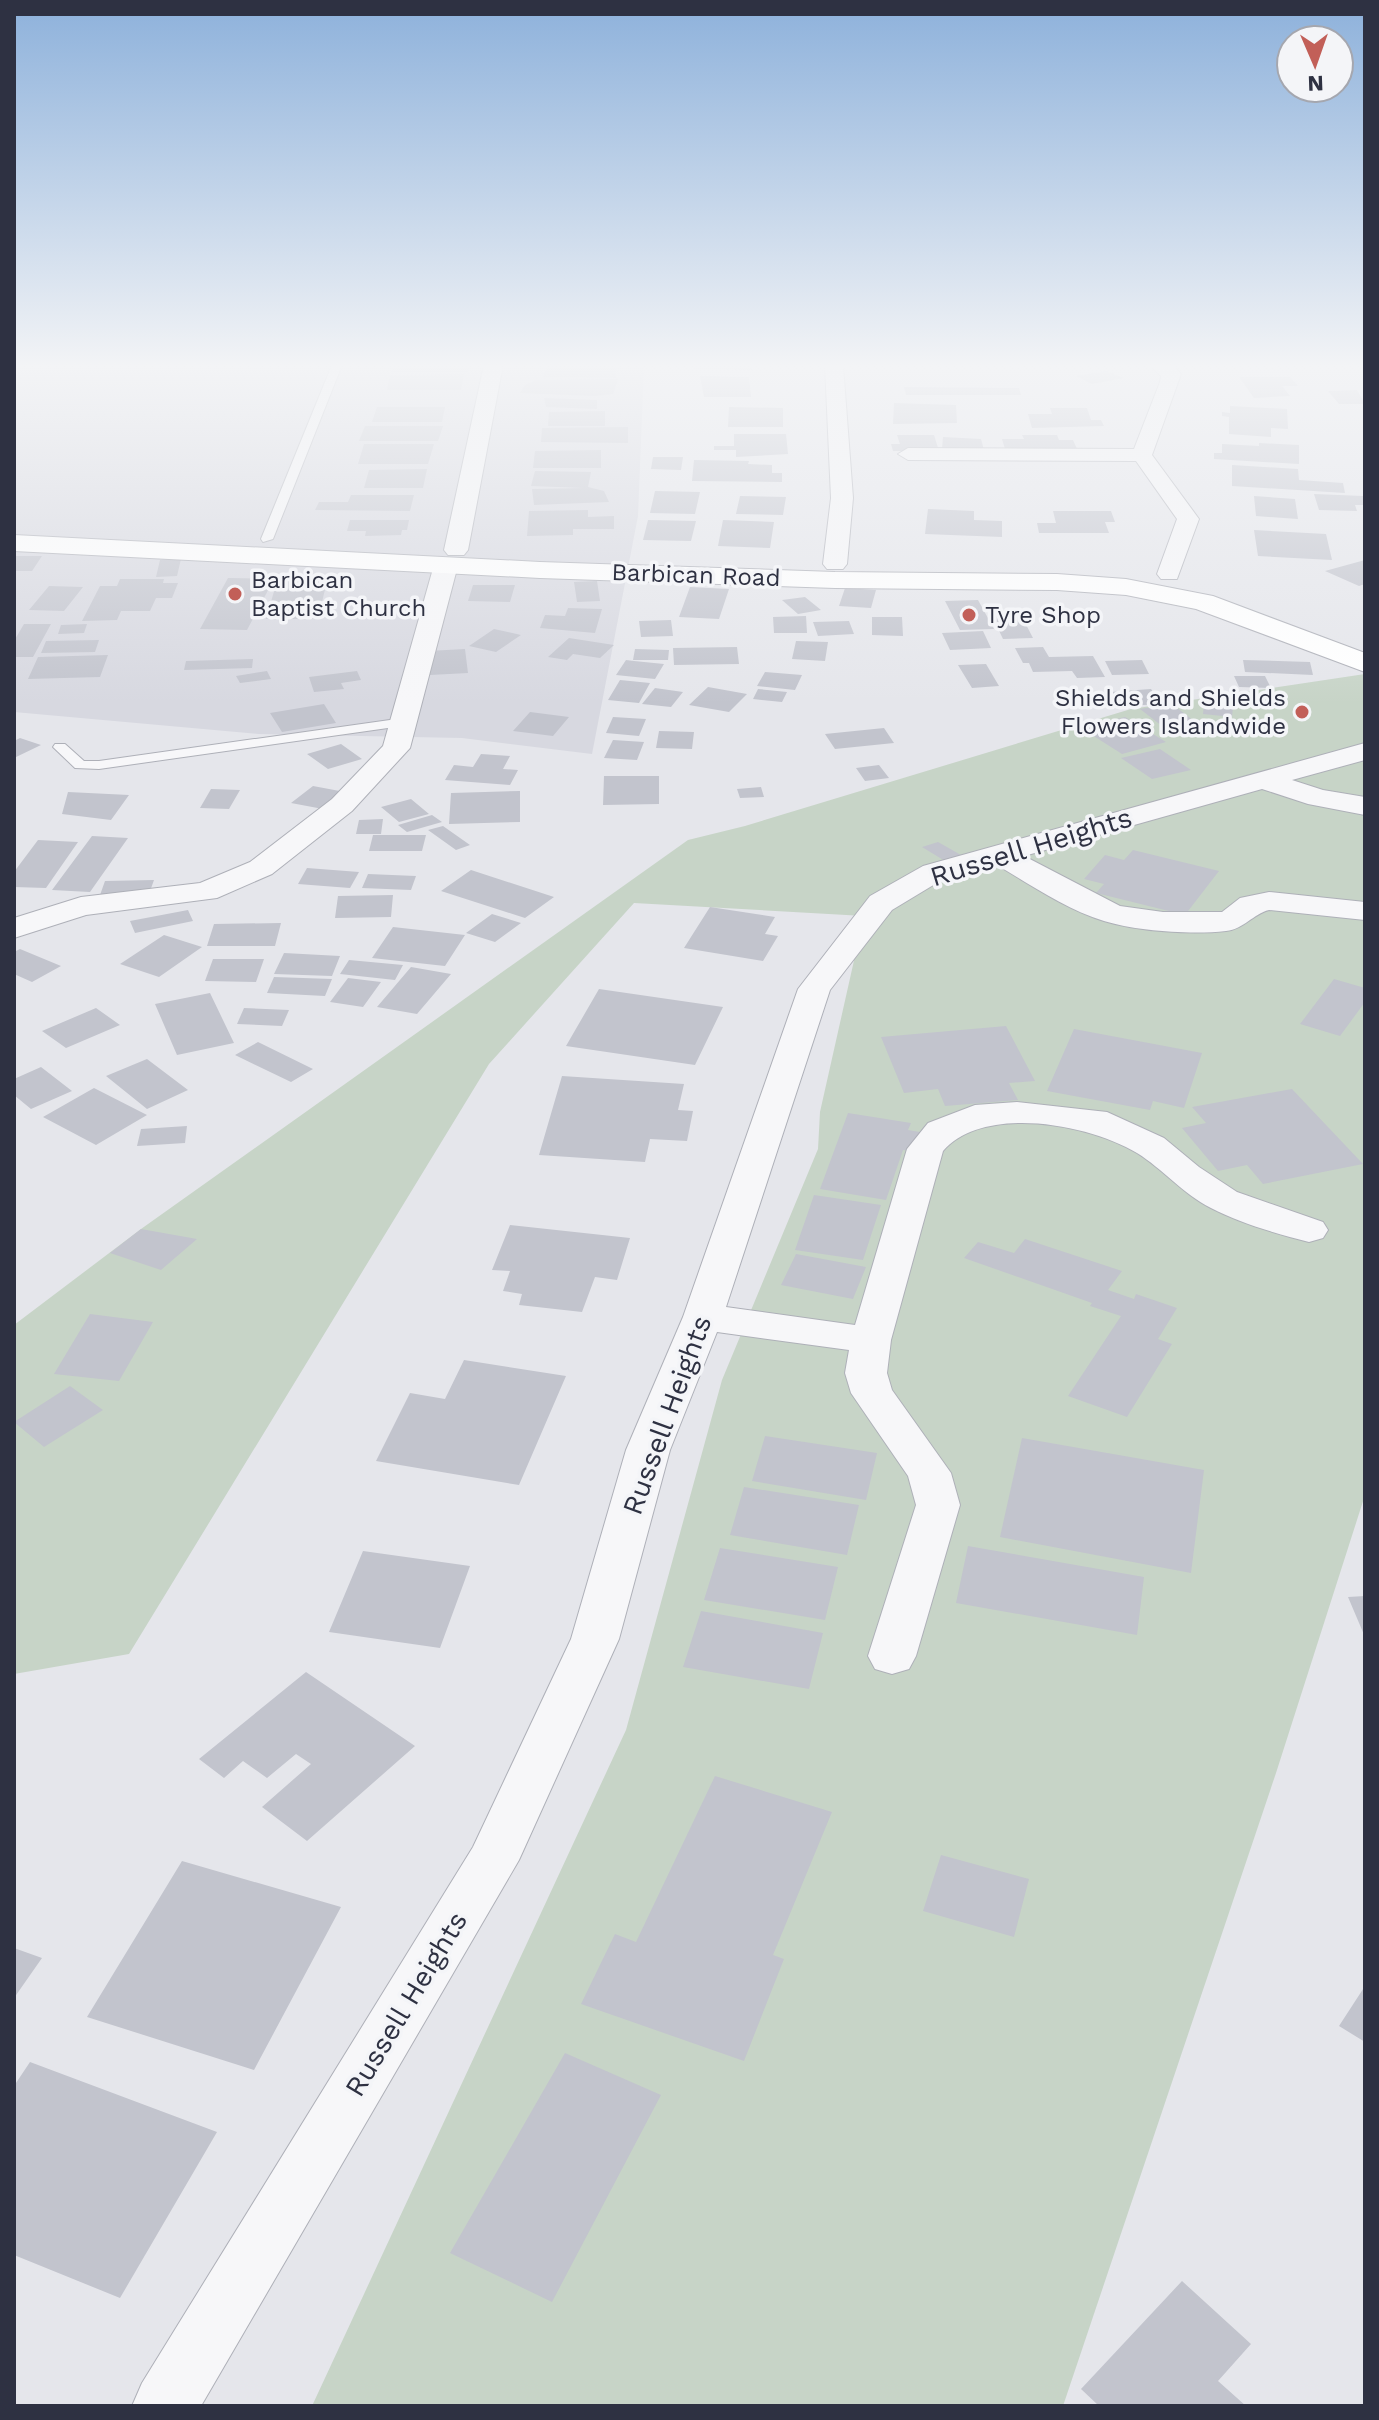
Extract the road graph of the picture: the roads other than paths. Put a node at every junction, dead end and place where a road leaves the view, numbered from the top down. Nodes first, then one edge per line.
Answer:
1 (292, 478) edge
2 (469, 478) edge
3 (841, 478) edge
4 (1158, 478) edge
5 (14, 523) edge
6 (267, 539) junction
7 (14, 543) edge
8 (451, 558) junction
9 (835, 564) junction
10 (1169, 574) junction
11 (1365, 635) edge
12 (1365, 663) edge
13 (404, 722) junction
14 (60, 747) dead end
15 (1365, 751) edge
16 (1261, 779) junction
17 (1365, 806) edge
18 (998, 854) junction
19 (1365, 911) edge
20 (14, 929) edge
21 (1309, 1230) dead end
22 (703, 1317) junction
23 (871, 1340) junction
24 (892, 1656) dead end
25 (165, 2406) edge

1 - 6 lane
2 - 8 street
3 - 9 street
4 - 10 street
5 - 6 main road, Barbican Road
6 - 8 main road, Barbican Road
7 - 8 main road, Barbican Road
8 - 9 main road, Barbican Road
8 - 12 main road, Barbican Road
8 - 13 street
9 - 10 main road, Barbican Road
10 - 11 main road, Barbican Road
13 - 14 lane
13 - 20 street
15 - 16 street, Russell Heights
16 - 17 street
16 - 18 street, Russell Heights
18 - 19 street
18 - 22 street, Russell Heights
21 - 23 street
22 - 23 street
22 - 25 street, Russell Heights
23 - 24 street

